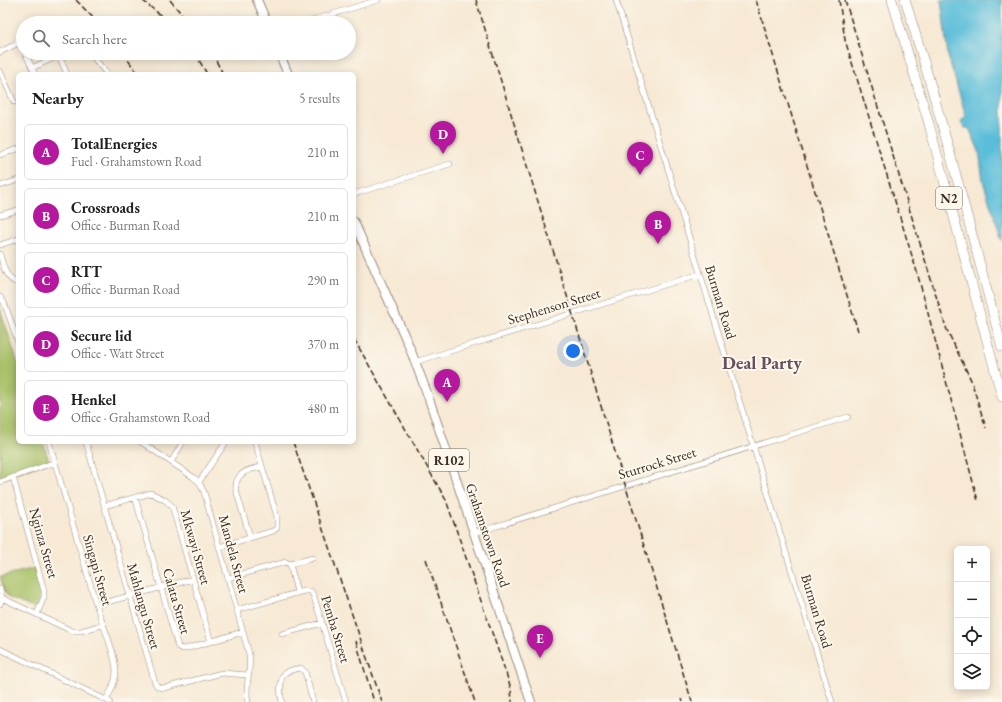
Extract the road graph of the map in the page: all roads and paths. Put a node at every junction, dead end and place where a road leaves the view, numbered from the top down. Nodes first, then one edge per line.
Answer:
1 (257, 0) edge
2 (378, 0) edge
3 (616, 0) edge
4 (892, 0) edge
5 (905, 0) edge
6 (264, 16) edge
7 (327, 16) edge
8 (16, 45) edge
9 (0, 52) edge
10 (28, 60) edge
11 (49, 60) edge
12 (63, 60) edge
13 (96, 60) edge
14 (282, 60) edge
15 (32, 68) junction
16 (0, 71) edge
17 (34, 72) edge
18 (66, 72) edge
19 (105, 72) edge
20 (287, 72) edge
21 (2, 81) edge
22 (14, 102) dead end
23 (16, 150) edge
24 (0, 155) edge
25 (450, 164) dead end
26 (16, 181) edge
27 (0, 186) edge
28 (356, 193) edge
29 (16, 211) edge
30 (0, 215) edge
31 (356, 227) edge
32 (16, 240) edge
33 (0, 245) edge
34 (0, 254) edge
35 (700, 274) junction
36 (16, 282) edge
37 (0, 297) edge
38 (16, 336) edge
39 (1002, 347) edge
40 (415, 362) junction
41 (1002, 397) edge
42 (848, 417) dead end
43 (50, 444) edge
44 (87, 444) edge
45 (144, 444) edge
46 (182, 444) edge
47 (225, 444) edge
48 (256, 444) edge
49 (754, 446) junction
50 (55, 462) junction
51 (170, 462) junction
52 (262, 467) junction
53 (13, 477) junction
54 (0, 482) edge
55 (199, 482) junction
56 (135, 497) junction
57 (104, 506) junction
58 (474, 533) junction
59 (250, 538) junction
60 (219, 547) junction
61 (313, 558) dead end
62 (290, 564) junction
63 (228, 578) junction
64 (193, 579) junction
65 (0, 588) edge
66 (160, 588) junction
67 (297, 592) junction
68 (129, 596) junction
69 (2, 598) junction
70 (0, 604) edge
71 (96, 605) junction
72 (237, 610) junction
73 (37, 614) junction
74 (322, 622) junction
75 (102, 625) junction
76 (243, 632) junction
77 (282, 634) dead end
78 (211, 642) junction
79 (0, 649) edge
80 (248, 675) junction
81 (108, 701) edge
82 (248, 702) edge
83 (282, 702) edge
84 (313, 702) edge
85 (346, 702) edge
86 (531, 702) edge
87 (832, 702) edge

1 - 6 main road
2 - 7 street
3 - 35 street, Burman Road
4 - 41 highway, N2
5 - 39 highway, N2
8 - 9 street
10 - 15 street
11 - 15 street
12 - 18 street
13 - 19 street
14 - 20 main road
15 - 17 street
16 - 21 street
21 - 22 street
23 - 24 street
25 - 28 street
26 - 27 street
29 - 30 street
31 - 40 main road, Grahamstown Road / R102
32 - 33 street
34 - 36 street
35 - 40 street, Stephenson Street
35 - 49 street, Burman Road
37 - 38 street
40 - 58 main road, Grahamstown Road / R102
42 - 49 street, Sturrock Street
43 - 50 street, Singapi Street
44 - 57 street, Mahlangu Street
45 - 51 street
46 - 51 street
47 - 55 street
48 - 52 street
49 - 58 street, Sturrock Street
49 - 87 street, Burman Road
50 - 53 street
50 - 71 street, Singapi Street
51 - 55 street
52 - 59 street
52 - 59 street
53 - 54 street
53 - 73 street, Nginza Street
55 - 60 street, Mandela Street
56 - 57 street, Mkwayi Street
56 - 64 street, Mkwayi Street
56 - 66 street, Calata Street
57 - 68 street, Mahlangu Street
58 - 86 main road, Grahamstown Road / R102
59 - 60 street
60 - 63 street, Mandela Street
61 - 62 street
62 - 63 street
62 - 67 street
63 - 72 street, Mandela Street
64 - 66 street
64 - 78 street, Mkwayi Street
65 - 69 street
66 - 68 street
66 - 78 street, Calata Street
67 - 72 street, Pemba Street
67 - 74 street, Pemba Street
68 - 71 street
68 - 80 street, Mahlangu Street
69 - 70 street
69 - 73 street
71 - 75 street, Singapi Street
72 - 76 street, Mandela Street
73 - 75 street
74 - 77 street
74 - 85 street, Pemba Street
75 - 81 street, Singapi Street
76 - 78 street, Calata Street
76 - 80 street, Mandela Street
79 - 81 street
80 - 82 street, Mandela Street
83 - 84 street

